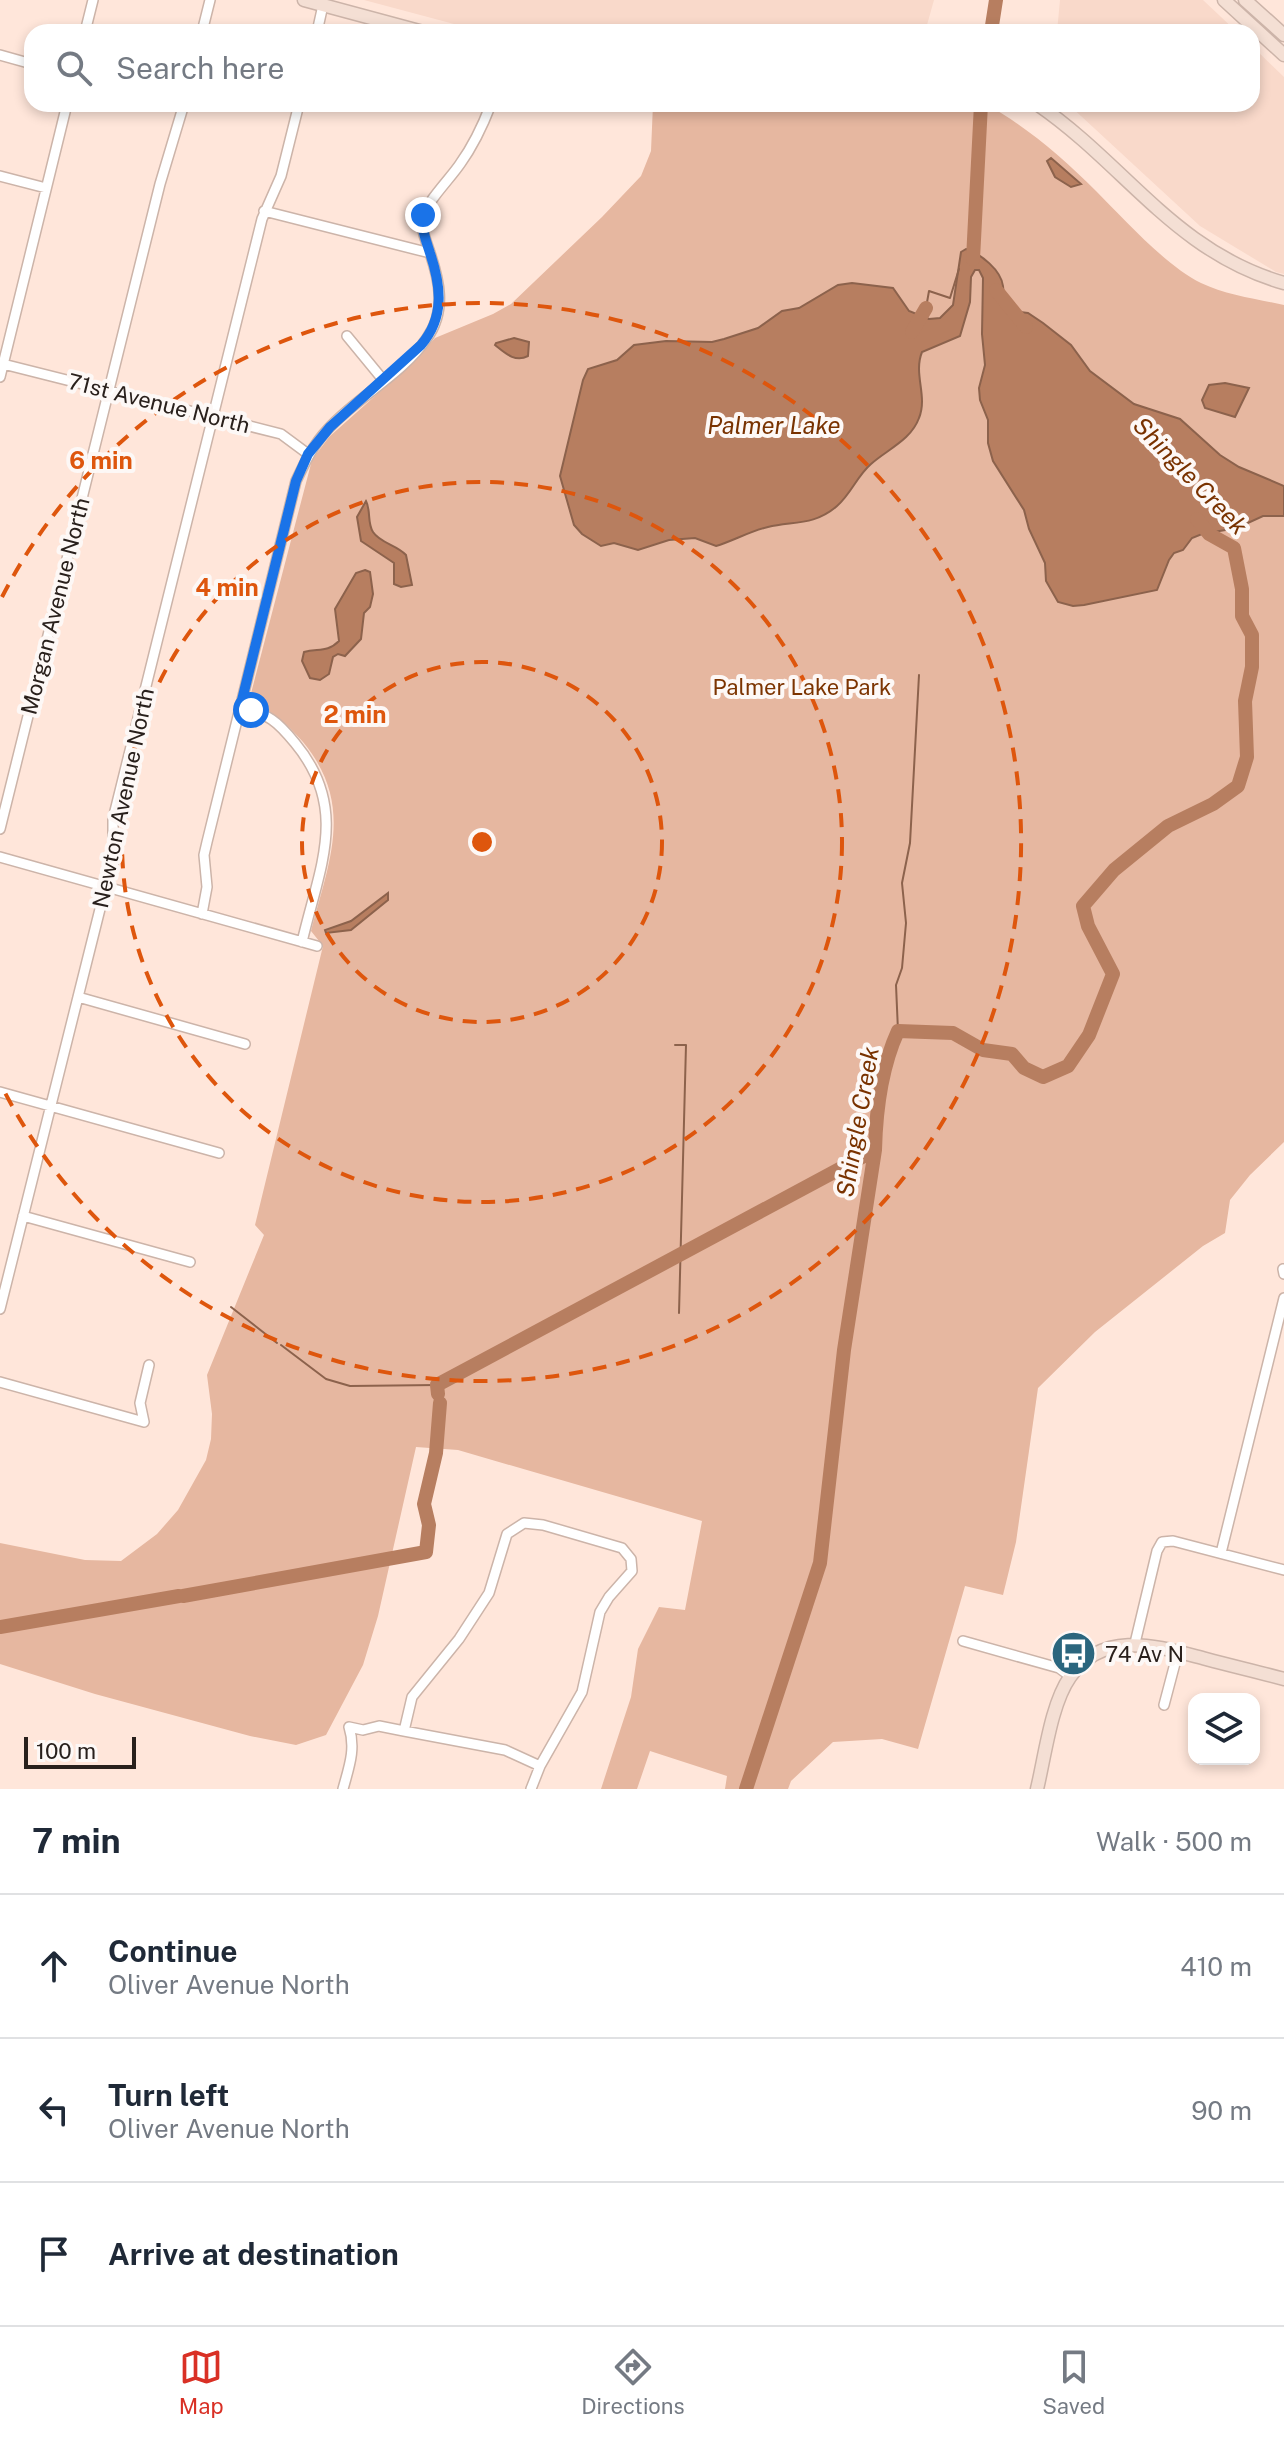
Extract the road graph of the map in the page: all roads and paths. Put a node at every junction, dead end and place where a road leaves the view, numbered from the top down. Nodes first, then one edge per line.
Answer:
1 (93, 0) edge
2 (210, 0) edge
3 (304, 0) edge
4 (1224, 0) edge
5 (1245, 0) edge
6 (323, 5) junction
7 (87, 24) edge
8 (204, 24) edge
9 (319, 24) edge
10 (393, 24) edge
11 (1250, 24) edge
12 (1260, 33) edge
13 (1284, 35) edge
14 (0, 55) edge
15 (1284, 55) edge
16 (24, 62) edge
17 (65, 112) edge
18 (182, 112) edge
19 (297, 112) edge
20 (487, 112) edge
21 (1047, 112) edge
22 (0, 176) edge
23 (46, 188) junction
24 (264, 211) junction
25 (430, 253) junction
26 (1284, 283) edge
27 (347, 336) dead end
28 (3, 364) junction
29 (0, 377) edge
30 (384, 381) junction
31 (109, 391) junction
32 (213, 416) junction
33 (308, 454) junction
34 (240, 708) junction
35 (0, 829) edge
36 (0, 857) edge
37 (106, 885) junction
38 (202, 914) junction
39 (302, 942) junction
40 (317, 946) dead end
41 (78, 997) junction
42 (245, 1044) dead end
43 (0, 1092) edge
44 (51, 1106) junction
45 (219, 1153) dead end
46 (23, 1216) junction
47 (190, 1262) dead end
48 (5, 1271) edge
49 (1284, 1298) edge
50 (0, 1309) edge
51 (149, 1365) dead end
52 (0, 1382) edge
53 (1221, 1553) junction
54 (1284, 1570) edge
55 (963, 1641) dead end
56 (1135, 1643) junction
57 (1178, 1652) junction
58 (1070, 1676) junction
59 (1284, 1679) edge
60 (1164, 1705) dead end
61 (404, 1731) junction
62 (540, 1766) junction
63 (343, 1789) edge
64 (531, 1789) edge
65 (1037, 1789) edge

1 - 7 street
2 - 8 street
3 - 6 street
4 - 11 street
5 - 13 street
6 - 9 street
6 - 10 street
12 - 15 street
14 - 16 street
17 - 23 street
18 - 31 street, Morgan Avenue North
19 - 24 street, Newton Avenue North
20 - 25 street
21 - 26 street
22 - 23 street
23 - 28 street
24 - 25 street
24 - 32 street, Newton Avenue North
25 - 30 street
27 - 30 street
28 - 29 street
28 - 31 street, 71st Avenue North
30 - 33 street
31 - 32 street, 71st Avenue North
31 - 35 street, Morgan Avenue North
32 - 33 street, 71st Avenue North
32 - 37 street, Newton Avenue North
33 - 34 street
34 - 38 street
34 - 39 street
36 - 37 street
37 - 38 street
37 - 41 street, Newton Avenue North
38 - 39 street
39 - 40 street
41 - 42 street
41 - 44 street, Newton Avenue North
43 - 44 street
44 - 45 street
44 - 46 street, Newton Avenue North
46 - 47 street
46 - 48 street, Newton Avenue North
48 - 50 street, Newton Avenue North
49 - 53 street
51 - 52 street
53 - 54 street
53 - 56 street
55 - 58 street
56 - 57 street
56 - 58 street
57 - 59 street
57 - 60 street
58 - 65 street
61 - 62 street
61 - 62 street
61 - 63 street
62 - 64 street

